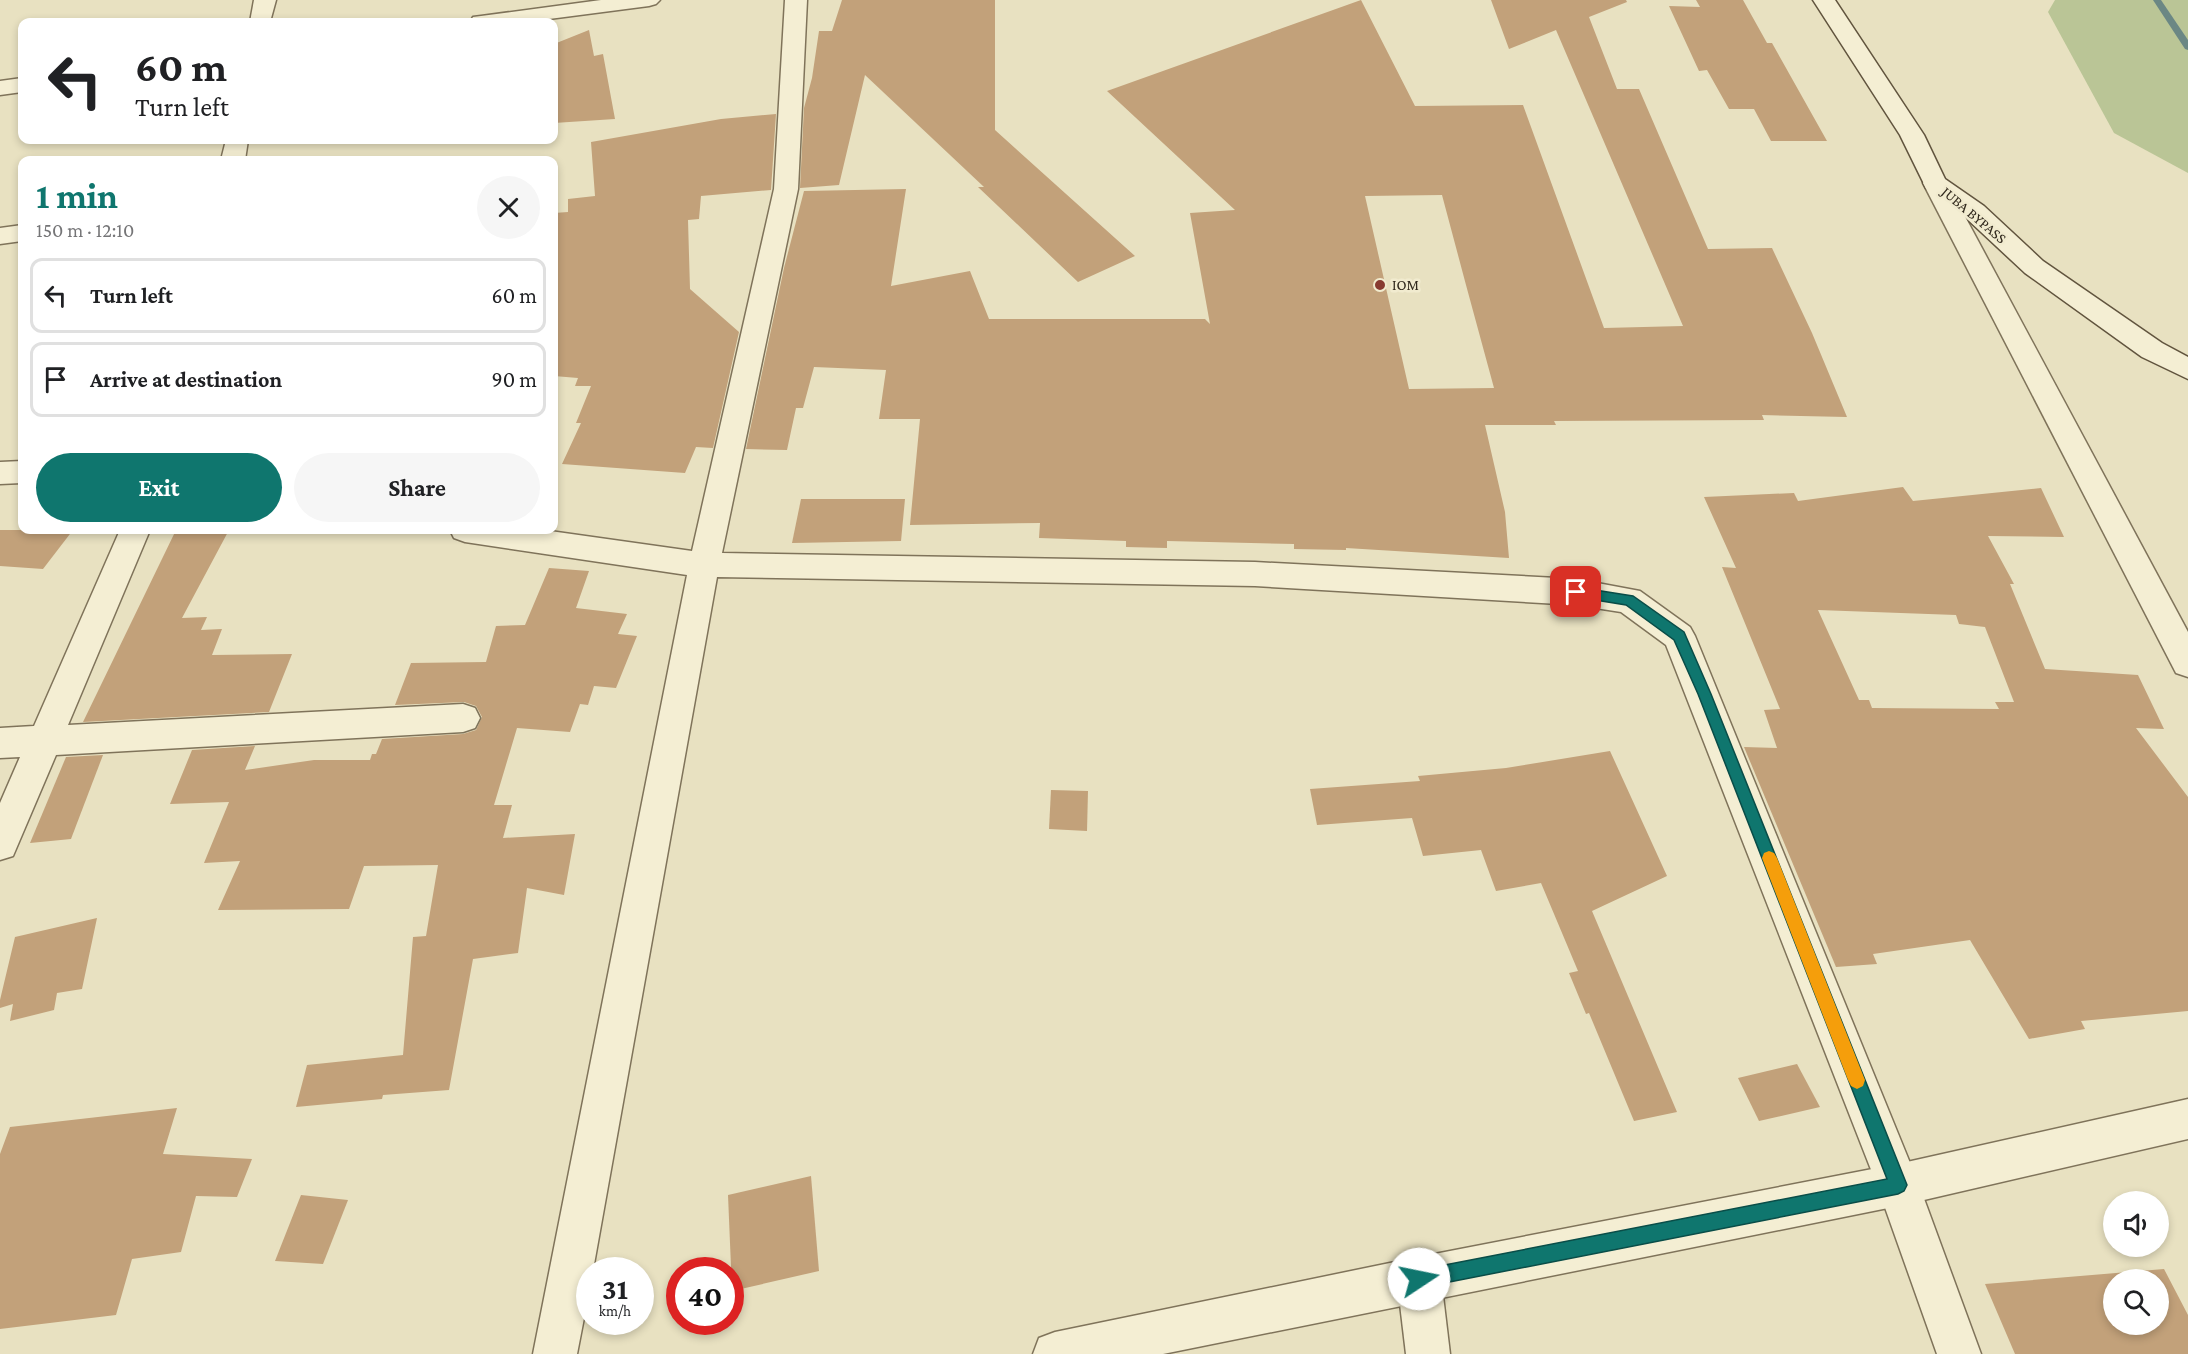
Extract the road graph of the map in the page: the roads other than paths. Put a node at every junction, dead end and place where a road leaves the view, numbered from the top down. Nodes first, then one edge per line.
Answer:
1 (265, 0) edge
2 (649, 0) edge
3 (796, 0) edge
4 (1824, 0) edge
5 (261, 18) edge
6 (512, 18) edge
7 (18, 86) edge
8 (0, 88) edge
9 (1935, 183) junction
10 (18, 233) edge
11 (0, 236) edge
12 (2188, 369) edge
13 (18, 472) edge
14 (0, 473) edge
15 (133, 534) edge
16 (492, 534) edge
17 (704, 566) junction
18 (2188, 663) edge
19 (463, 718) dead end
20 (45, 740) junction
21 (0, 743) edge
22 (0, 844) edge
23 (2188, 1119) edge
24 (1898, 1185) junction
25 (1419, 1279) junction
26 (555, 1354) edge
27 (1055, 1354) edge
28 (1428, 1354) edge
29 (1959, 1354) edge

1 - 5 street
2 - 6 street
3 - 17 street
4 - 9 street, JUBA BYPASS
7 - 8 street
9 - 12 street, JUBA BYPASS
9 - 18 street
10 - 11 street
13 - 14 street
15 - 20 street
16 - 17 street
17 - 24 street
17 - 26 street
19 - 20 street
20 - 21 street
20 - 22 street
23 - 24 street
24 - 25 street
24 - 29 street
25 - 27 street
25 - 28 street

